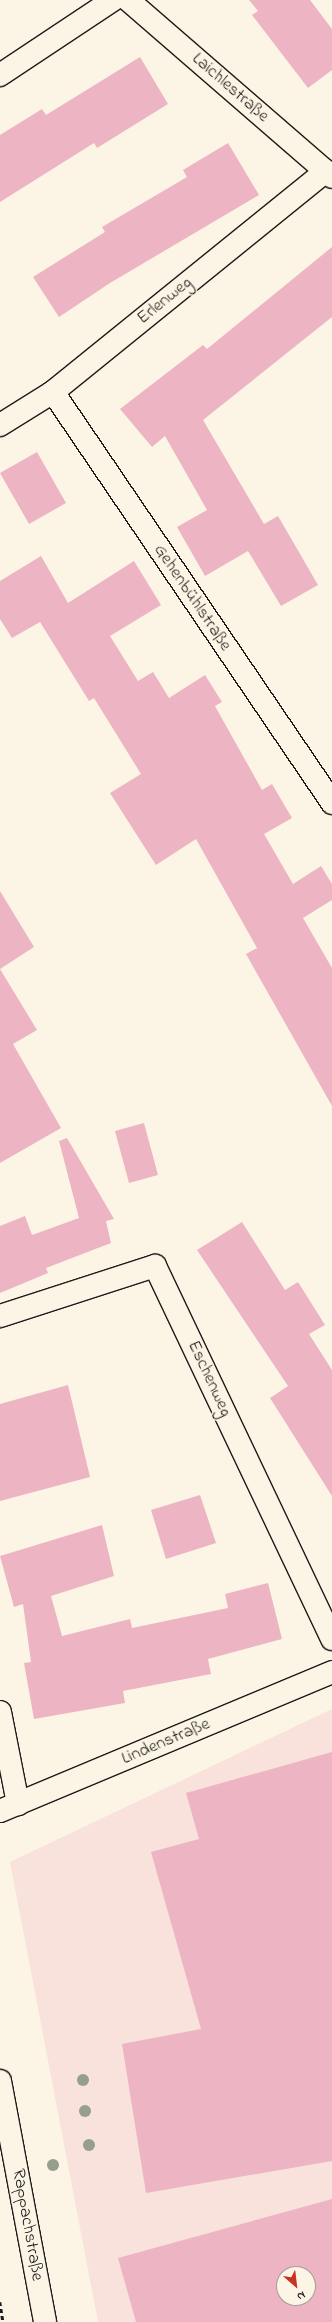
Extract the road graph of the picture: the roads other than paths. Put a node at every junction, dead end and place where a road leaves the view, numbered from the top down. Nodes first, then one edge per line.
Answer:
1 (113, 0) edge
2 (128, 0) edge
3 (0, 75) edge
4 (329, 174) edge
5 (53, 392) junction
6 (0, 425) edge
7 (332, 803) edge
8 (0, 1316) edge
9 (332, 1639) edge
10 (332, 1672) edge
11 (0, 1712) edge
12 (9, 1808) edge
13 (0, 2081) edge
14 (45, 2322) edge

1 - 3 street
2 - 4 street, Laichlestraße
4 - 5 street, Erlenweg
5 - 6 street, Erlenweg
5 - 7 street, Gehenbühlstraße
8 - 9 street, Eschenweg
10 - 12 street, Lindenstraße
11 - 12 street
13 - 14 street, Rappachstraße

